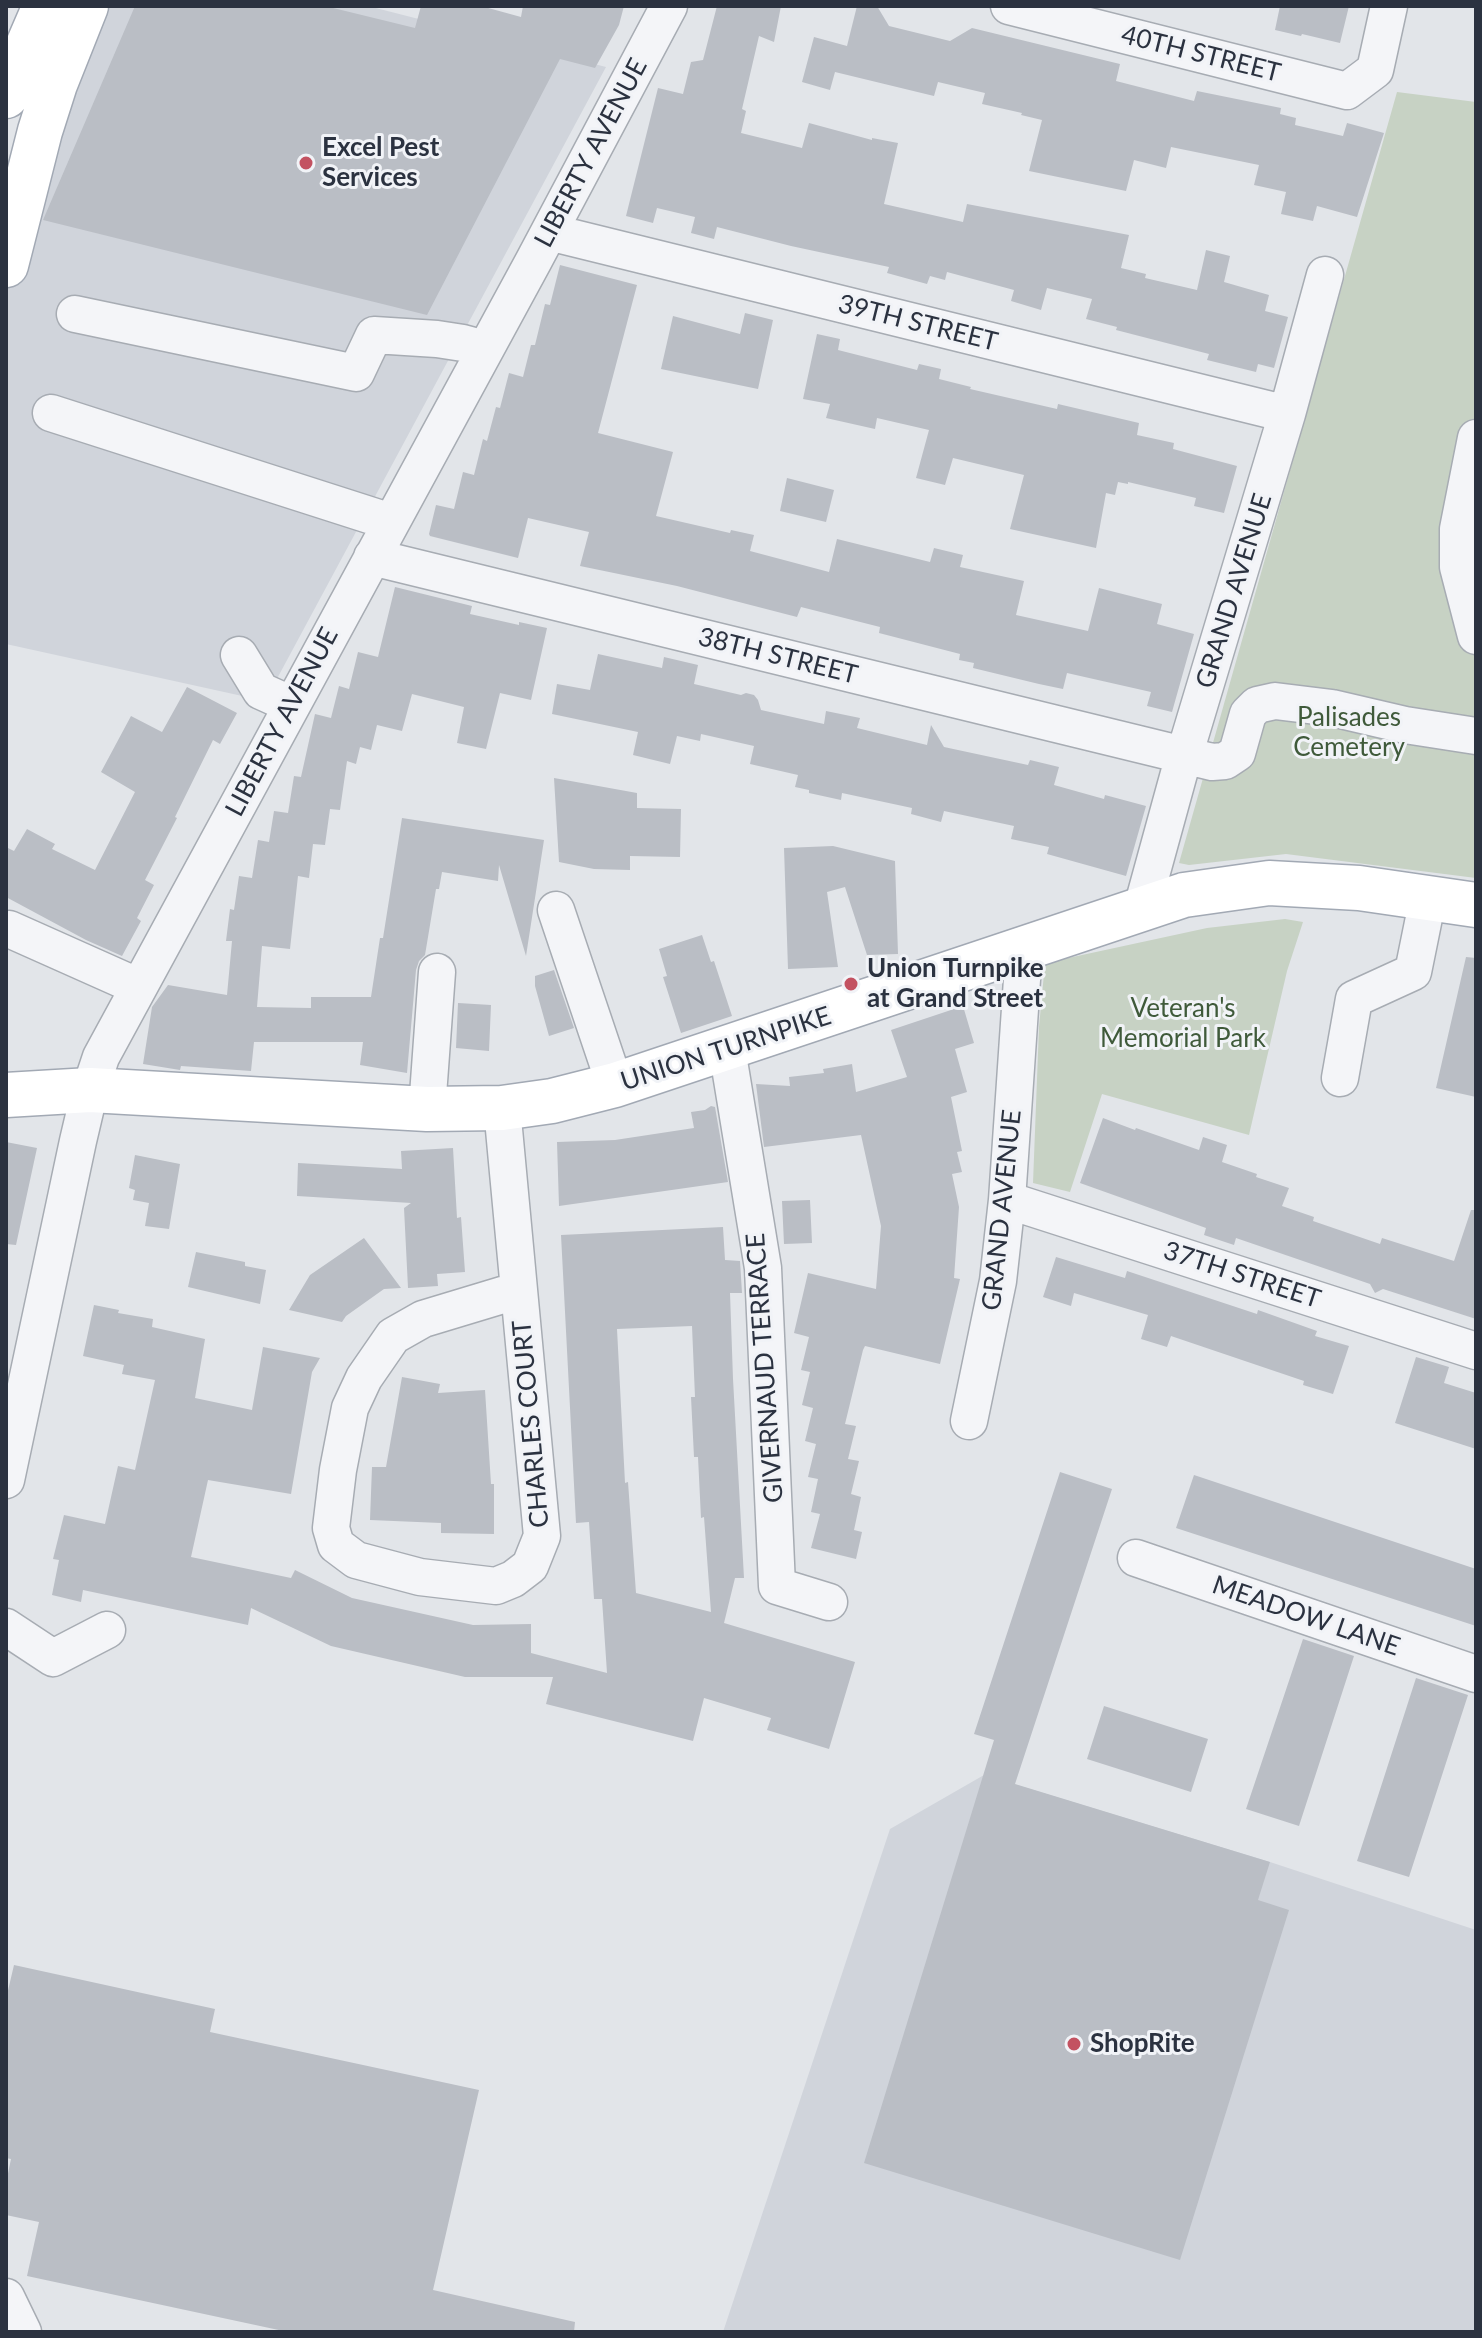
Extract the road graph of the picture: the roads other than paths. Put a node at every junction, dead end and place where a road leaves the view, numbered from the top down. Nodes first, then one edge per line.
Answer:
1 (45, 6) edge
2 (86, 6) edge
3 (669, 6) edge
4 (1009, 6) edge
5 (1389, 6) edge
6 (6, 96) edge
7 (549, 232) junction
8 (6, 265) edge
9 (1325, 275) dead end
10 (75, 314) dead end
11 (485, 349) junction
12 (51, 413) dead end
13 (1287, 414) junction
14 (1476, 438) edge
15 (391, 522) junction
16 (372, 557) junction
17 (1476, 636) edge
18 (239, 655) dead end
19 (292, 705) junction
20 (1476, 736) edge
21 (1185, 755) junction
22 (1428, 898) junction
23 (1476, 905) edge
24 (1142, 908) junction
25 (556, 910) dead end
26 (9, 929) dead end
27 (1024, 950) junction
28 (437, 972) dead end
29 (139, 987) junction
30 (727, 1049) junction
31 (1340, 1078) dead end
32 (615, 1085) junction
33 (90, 1090) junction
34 (8, 1094) edge
35 (502, 1108) junction
36 (427, 1109) junction
37 (1007, 1200) junction
38 (519, 1290) junction
39 (1476, 1351) edge
40 (969, 1421) dead end
41 (6, 1480) edge
42 (1136, 1558) dead end
43 (829, 1602) dead end
44 (6, 1627) edge
45 (107, 1630) dead end
46 (1476, 1674) edge
47 (6, 2297) edge
48 (23, 2332) edge

1 - 6 main road
2 - 8 main road
3 - 7 street, LIBERTY AVENUE
4 - 5 street, 40TH STREET
7 - 11 street, LIBERTY AVENUE
7 - 13 street, 39TH STREET
9 - 13 street, GRAND AVENUE
10 - 11 street
11 - 15 street, LIBERTY AVENUE
12 - 15 street
13 - 21 street, GRAND AVENUE
14 - 17 street
15 - 16 street, LIBERTY AVENUE
16 - 19 street, LIBERTY AVENUE
16 - 21 street, 38TH STREET
18 - 19 street
19 - 29 street, LIBERTY AVENUE
20 - 21 street, 38TH STREET
21 - 24 street, GRAND AVENUE
22 - 23 main road, UNION TURNPIKE
22 - 24 main road, UNION TURNPIKE
22 - 31 street
24 - 27 main road, UNION TURNPIKE
25 - 32 street
26 - 29 street
27 - 30 main road, UNION TURNPIKE
27 - 37 street, GRAND AVENUE
28 - 36 street
29 - 33 street, LIBERTY AVENUE
30 - 32 main road, UNION TURNPIKE
30 - 43 street, GIVERNAUD TERRACE
32 - 35 main road, UNION TURNPIKE
33 - 34 main road, UNION TURNPIKE
33 - 36 main road, UNION TURNPIKE
33 - 41 street, LIBERTY AVENUE
35 - 36 main road, UNION TURNPIKE
35 - 38 street, CHARLES COURT
37 - 39 street, 37TH STREET
37 - 40 street, GRAND AVENUE
38 - 38 street, CHARLES COURT
42 - 46 street, MEADOW LANE
44 - 45 street
47 - 48 street

